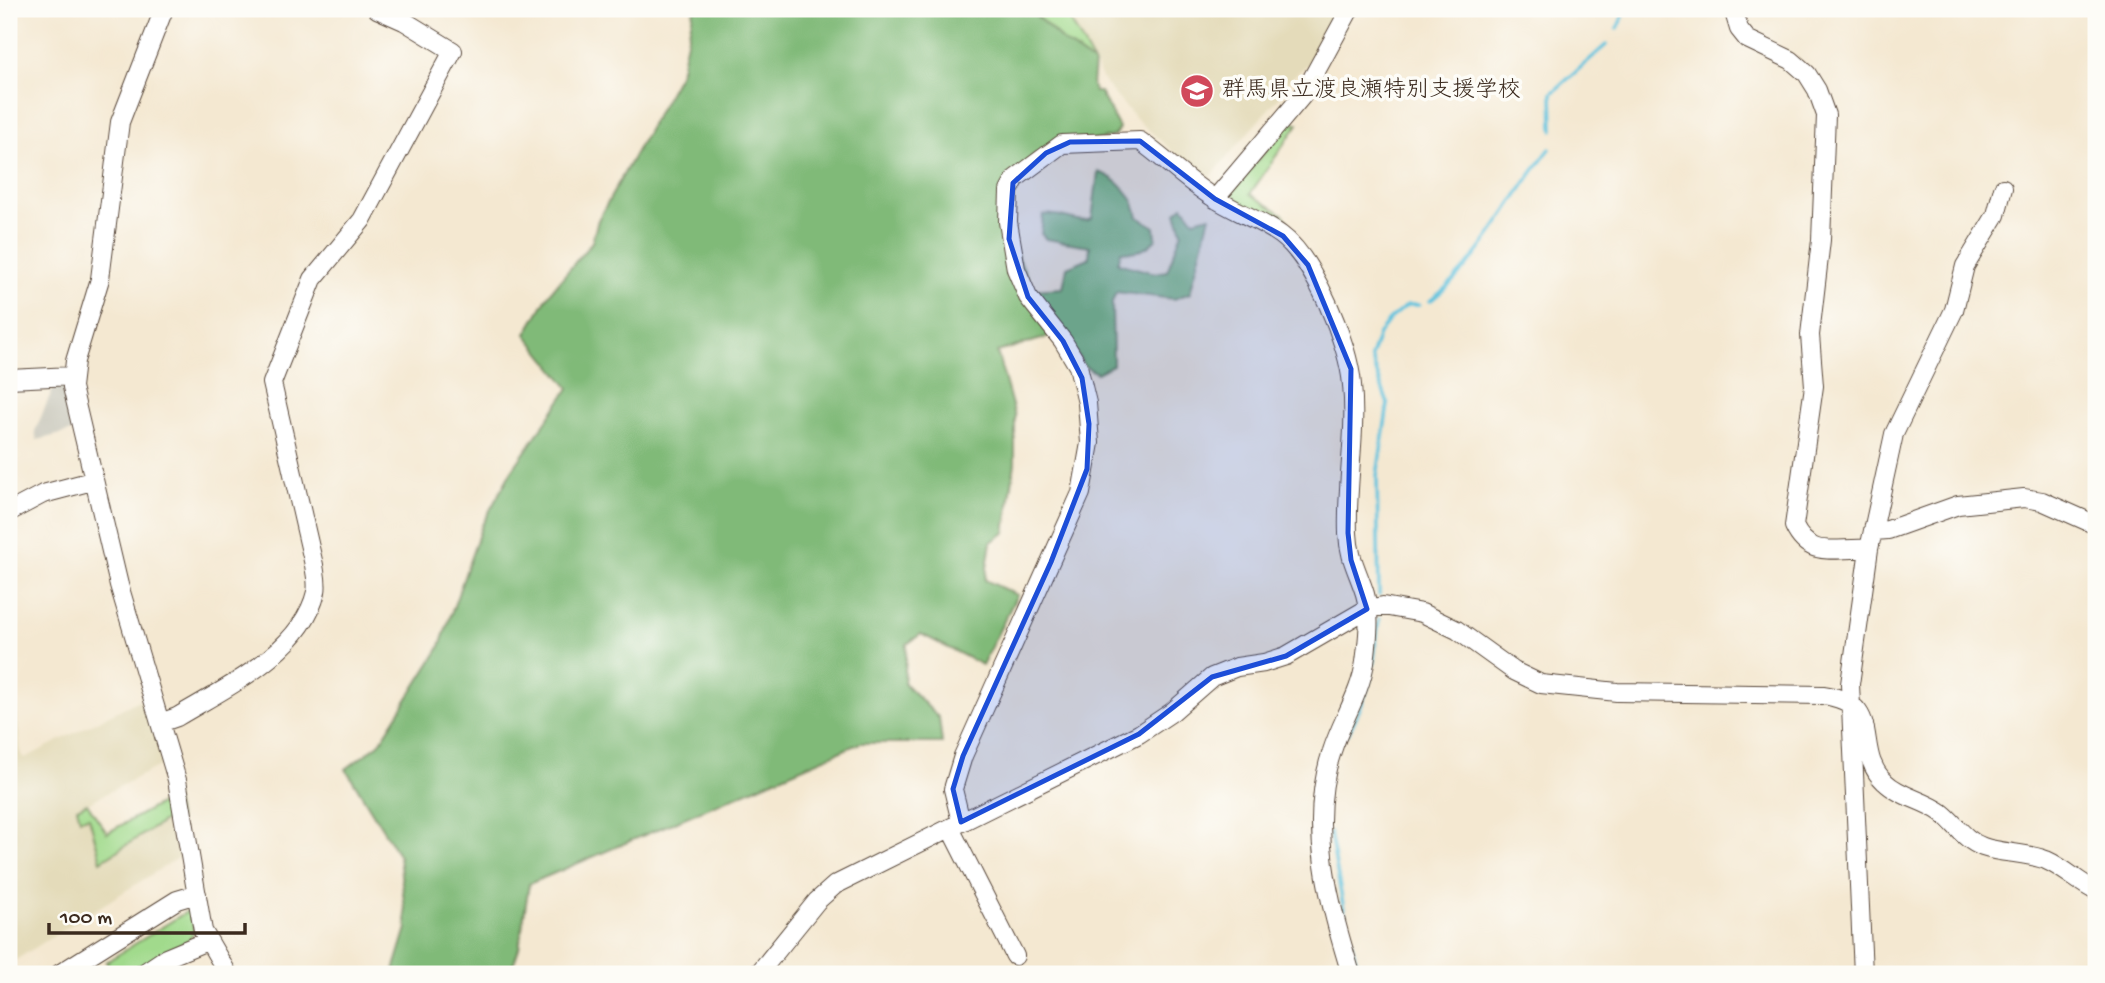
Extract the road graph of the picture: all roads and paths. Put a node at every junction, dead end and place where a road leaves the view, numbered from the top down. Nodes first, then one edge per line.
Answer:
1 (164, 9) edge
2 (377, 9) edge
3 (1350, 9) edge
4 (1732, 9) edge
5 (408, 15) edge
6 (2003, 188) dead end
7 (1215, 199) junction
8 (72, 376) junction
9 (9, 379) edge
10 (92, 481) junction
11 (9, 512) edge
12 (2096, 525) edge
13 (1871, 540) junction
14 (1367, 609) junction
15 (1850, 702) junction
16 (160, 723) junction
17 (955, 825) junction
18 (2096, 891) edge
19 (197, 894) junction
20 (207, 941) junction
21 (1015, 956) dead end
22 (60, 974) edge
23 (142, 974) edge
24 (228, 974) edge
25 (758, 974) edge
26 (1351, 974) edge
27 (1863, 974) edge

1 - 8 street
2 - 5 street
3 - 7 street
4 - 13 street
5 - 16 street
6 - 13 street
7 - 14 street
7 - 17 street
8 - 9 street
8 - 10 street
10 - 11 street
10 - 16 street
12 - 13 street
13 - 15 street
14 - 15 street
14 - 17 street
14 - 26 street
15 - 18 street
15 - 27 street
16 - 19 street
17 - 21 street
17 - 25 street
19 - 20 street
19 - 22 street
20 - 23 street
20 - 24 street

